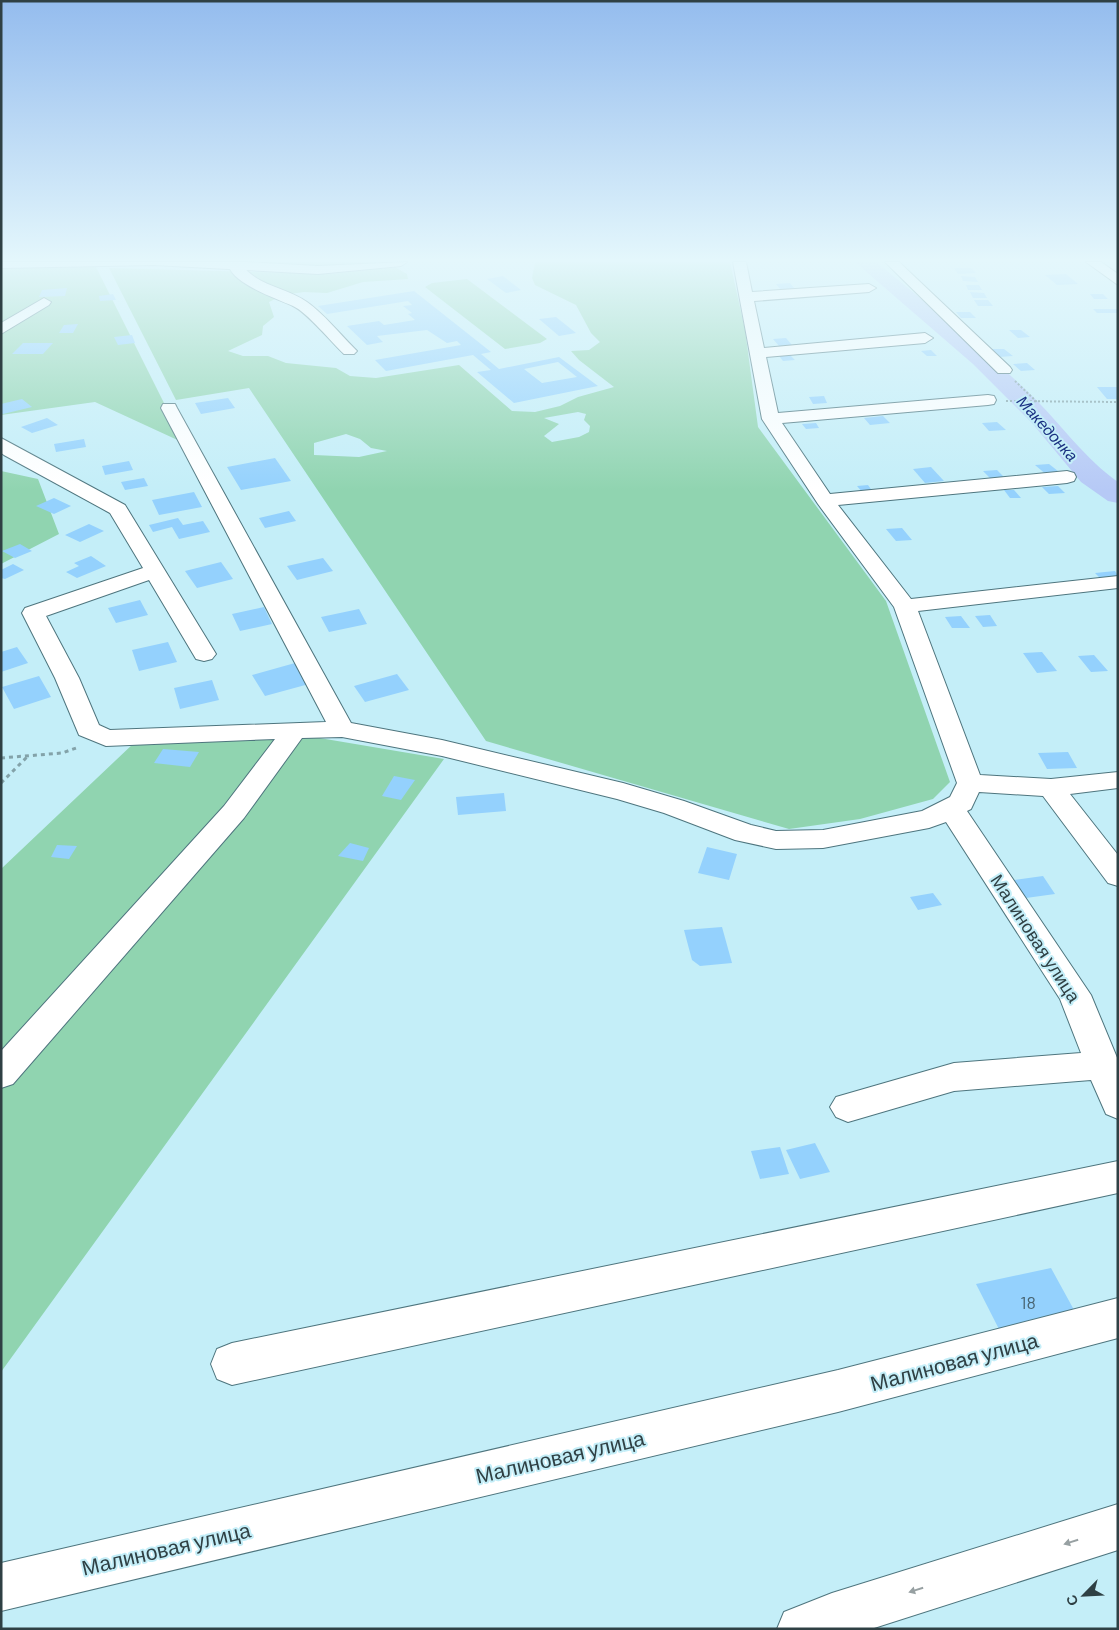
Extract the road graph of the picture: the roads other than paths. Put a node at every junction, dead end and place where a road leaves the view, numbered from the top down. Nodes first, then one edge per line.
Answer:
1 (336, 338) edge
2 (755, 338) edge
3 (925, 338) dead end
4 (971, 338) edge
5 (349, 351) dead end
6 (758, 352) junction
7 (1004, 370) road end
8 (988, 400) dead end
9 (169, 408) dead end
10 (771, 419) junction
11 (4, 450) edge
12 (1067, 477) dead end
13 (825, 500) junction
14 (155, 570) junction
15 (1118, 582) edge
16 (905, 606) junction
17 (204, 654) dead end
18 (342, 729) junction
19 (295, 730) junction
20 (1118, 780) edge
21 (970, 783) junction
22 (1051, 788) junction
23 (951, 808) junction
24 (1118, 876) edge
25 (1103, 1065) junction
26 (1, 1074) edge
27 (1118, 1104) edge
28 (848, 1108) dead end
29 (1118, 1177) edge
30 (1118, 1318) edge
31 (232, 1364) dead end
32 (1118, 1527) edge
33 (1, 1587) edge
34 (801, 1629) edge

1 - 5 street
2 - 6 street
3 - 6 street
4 - 7 street
6 - 10 street
8 - 10 street
9 - 18 street
10 - 13 street
11 - 14 street
12 - 13 street
13 - 16 street
14 - 17 street
14 - 19 street
15 - 16 street
16 - 21 street
18 - 19 street
18 - 23 street
19 - 26 street
20 - 22 street
21 - 22 street
21 - 23 street
22 - 24 street
23 - 25 street, Малиновая улица
25 - 27 street, Малиновая улица
25 - 28 street
29 - 31 street
30 - 33 street, Малиновая улица
32 -> 34 street

